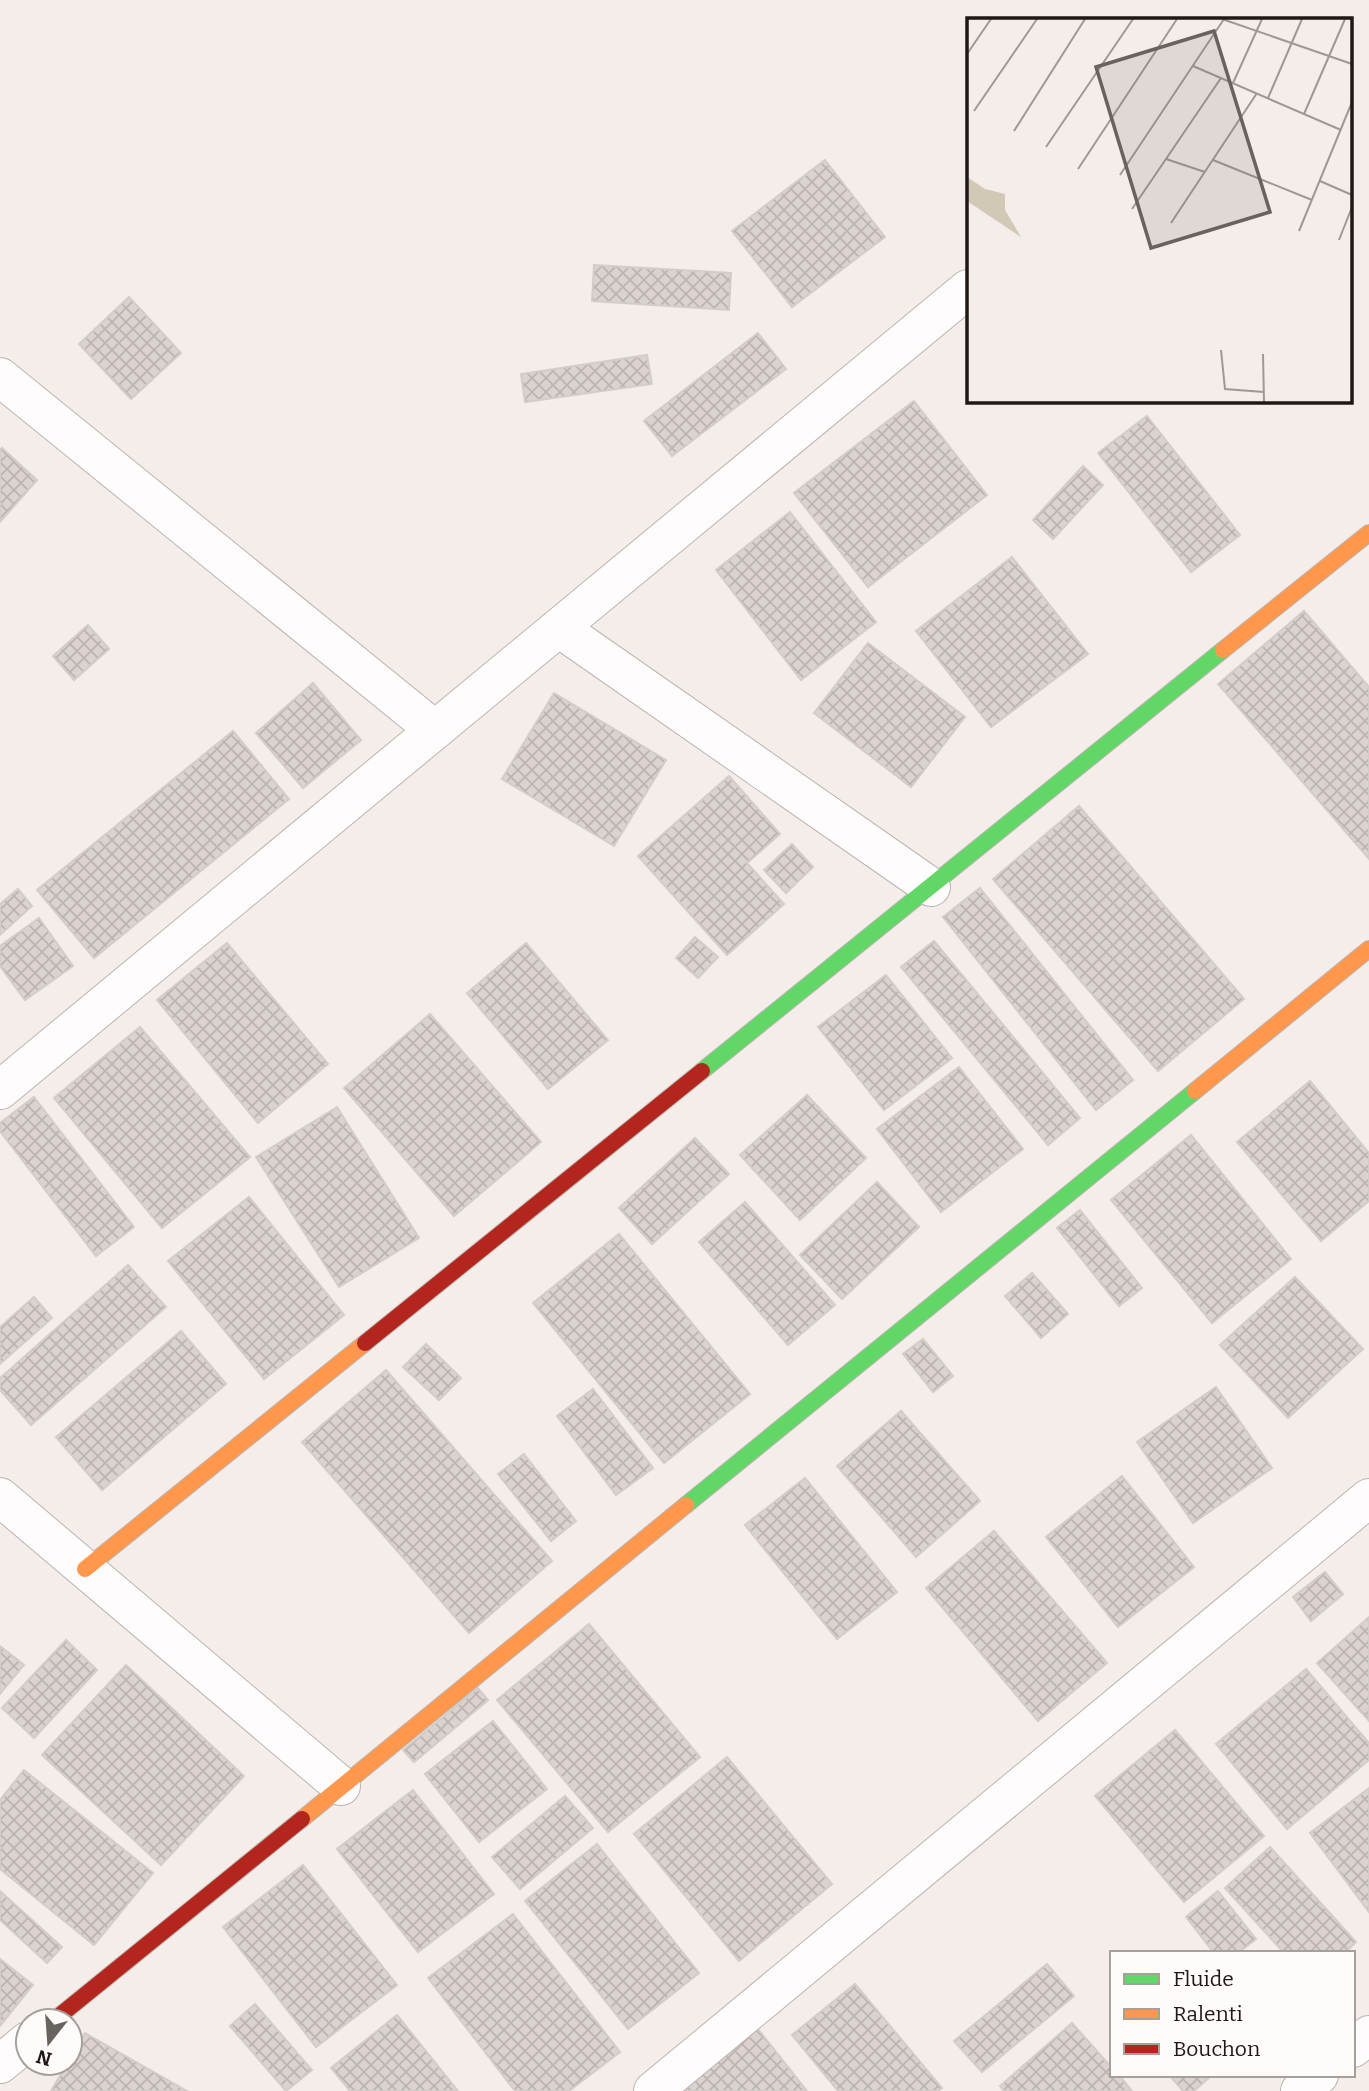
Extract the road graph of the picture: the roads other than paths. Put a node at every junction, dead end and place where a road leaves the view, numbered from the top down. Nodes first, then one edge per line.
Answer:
1 (967, 290) edge
2 (0, 377) edge
3 (1369, 533) edge
4 (559, 628) junction
5 (435, 730) junction
6 (931, 887) junction
7 (1369, 949) edge
8 (0, 1090) edge
9 (0, 1497) edge
10 (1369, 1498) edge
11 (85, 1569) junction
12 (341, 1786) junction
13 (69, 2007) edge
14 (1369, 2035) edge
15 (1355, 2046) edge
16 (14, 2052) edge
17 (0, 2064) edge
18 (1317, 2077) edge
19 (653, 2091) edge
20 (1300, 2091) edge

1 - 4 street
2 - 5 street
3 - 6 street
4 - 5 street
4 - 6 street
5 - 8 street
6 - 11 street
7 - 12 street
9 - 11 street
10 - 19 street
11 - 12 street
12 - 13 street
14 - 15 street
16 - 17 street
18 - 20 street

